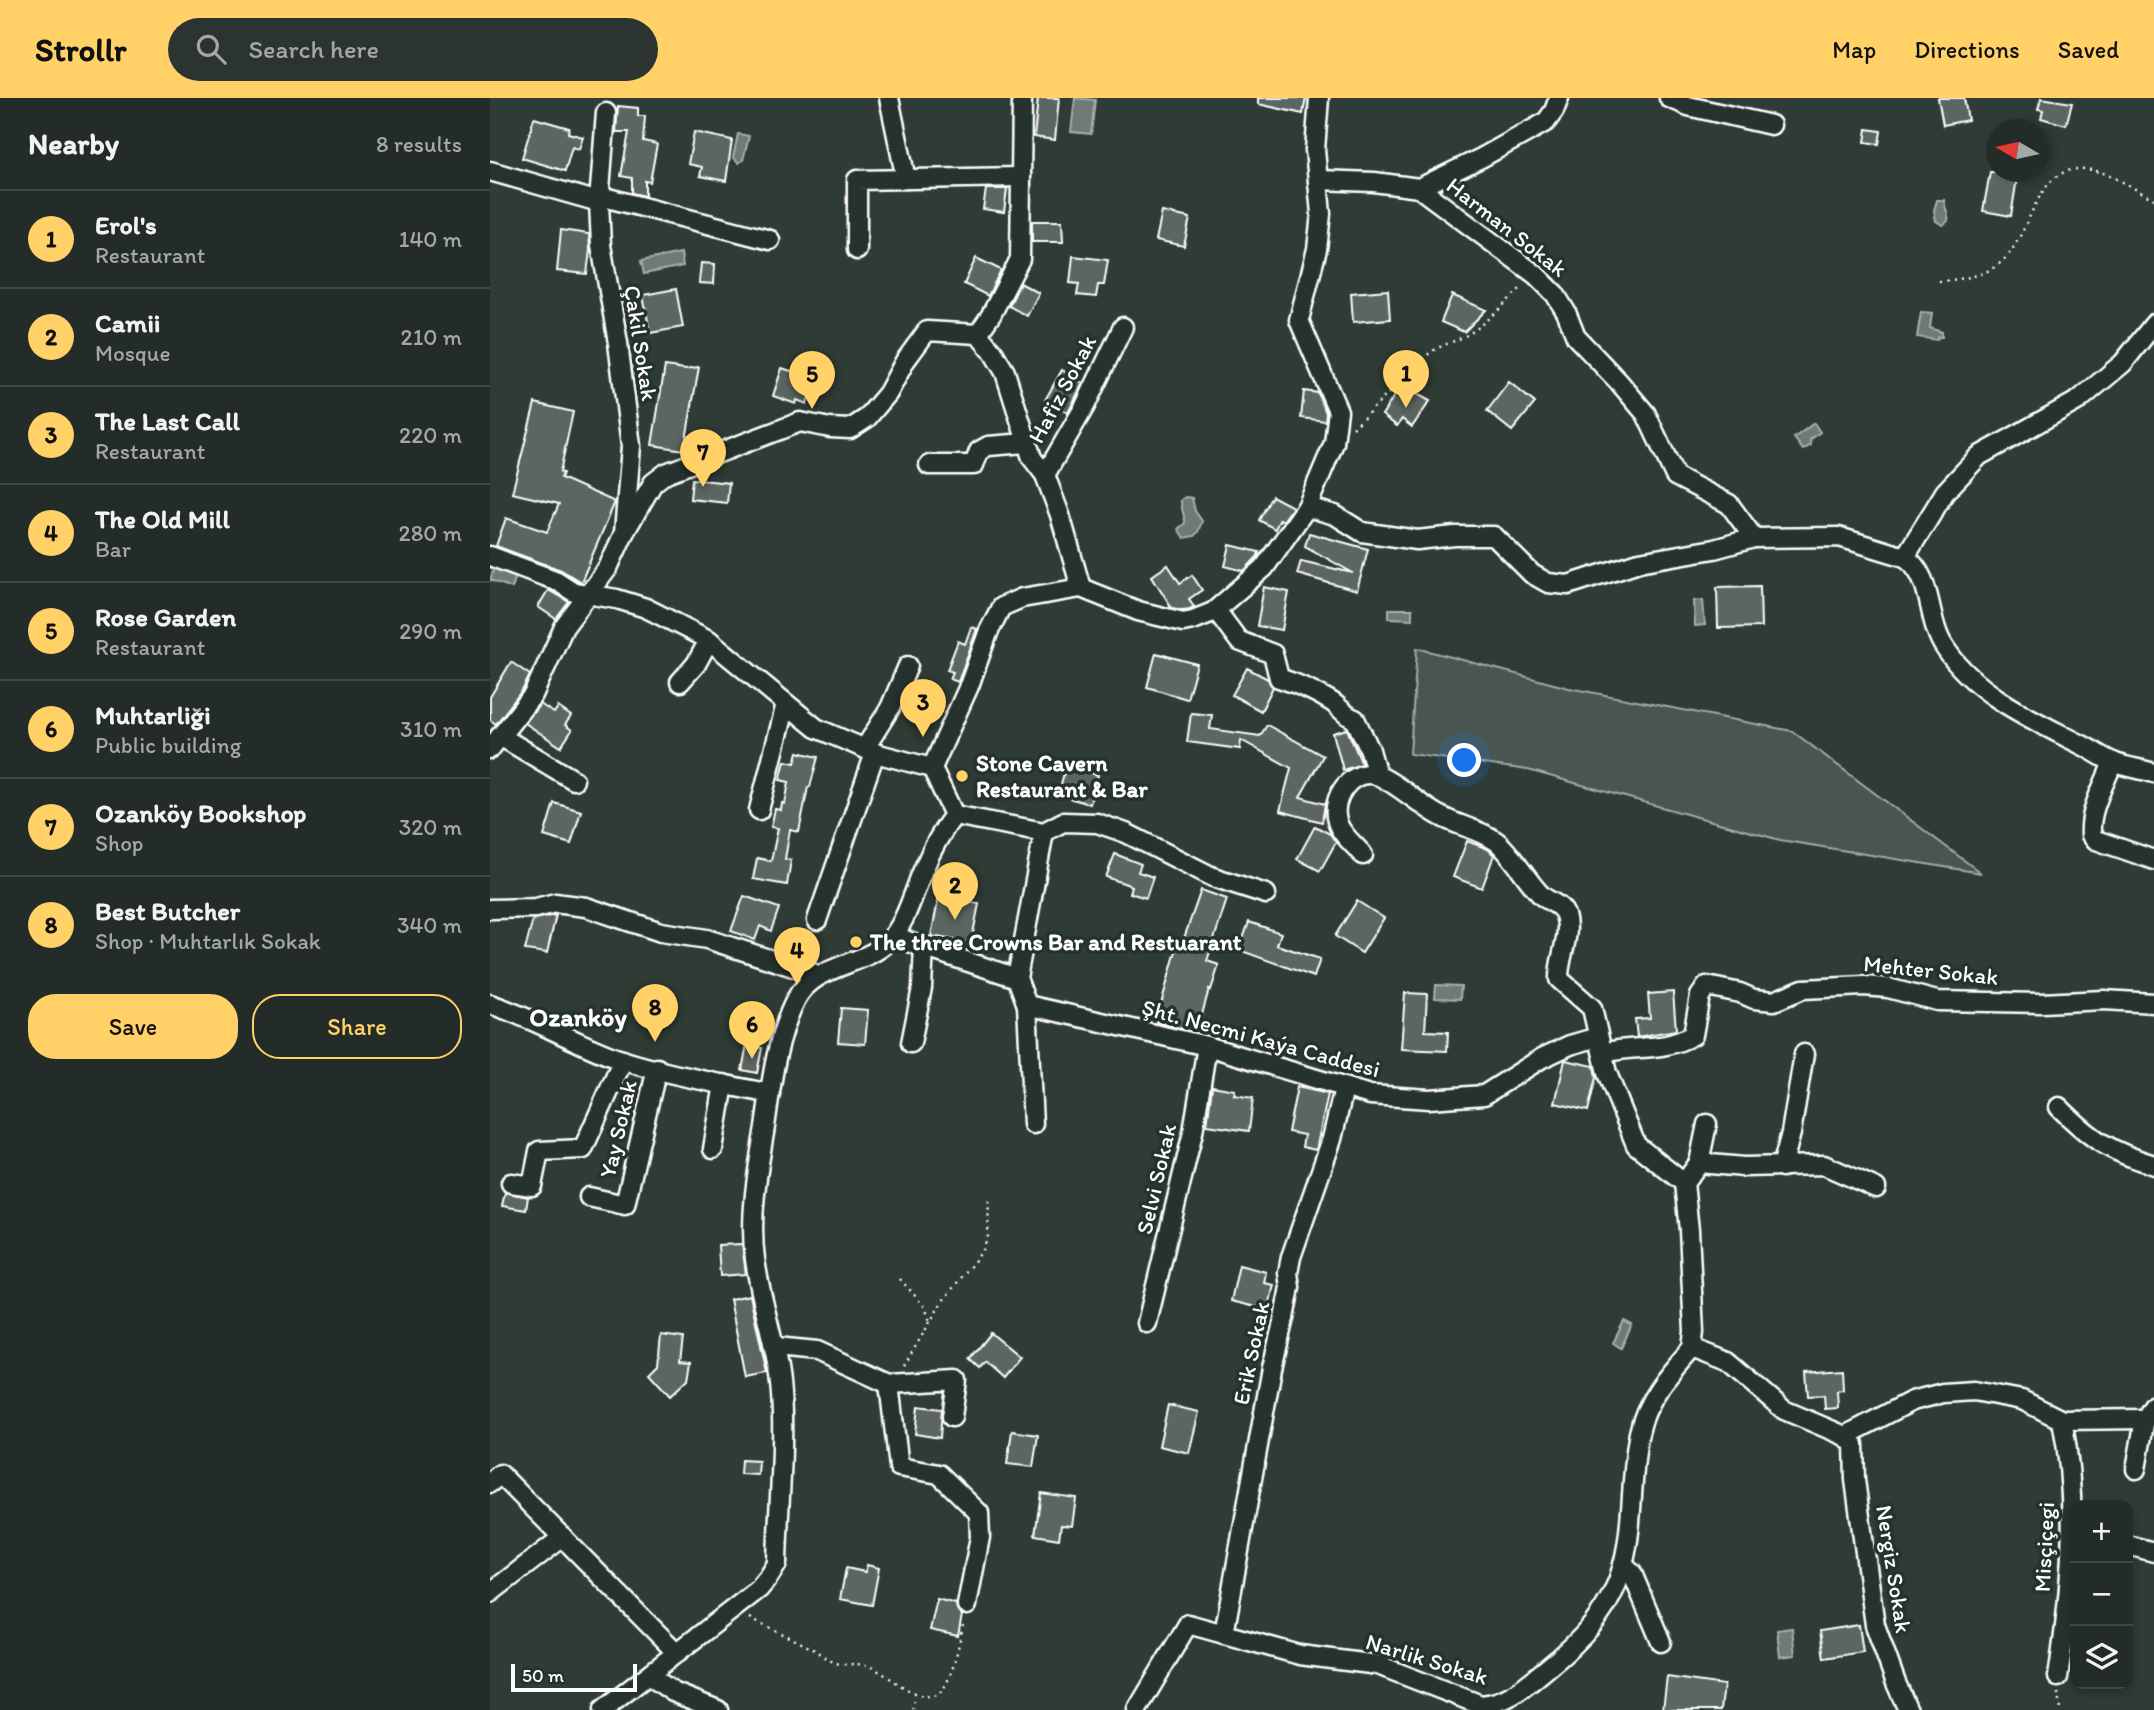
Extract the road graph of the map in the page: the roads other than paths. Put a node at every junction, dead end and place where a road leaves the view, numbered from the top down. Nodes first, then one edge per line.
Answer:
1 (889, 98) edge
2 (1022, 98) edge
3 (1319, 98) edge
4 (1559, 98) edge
5 (1669, 98) edge
6 (606, 113) dead end
7 (1771, 125) dead end
8 (490, 171) edge
9 (1020, 177) junction
10 (906, 179) junction
11 (1319, 180) junction
12 (1419, 188) junction
13 (599, 199) junction
14 (770, 240) dead end
15 (857, 250) dead end
16 (2154, 324) edge
17 (1123, 327) dead end
18 (978, 334) junction
19 (1026, 443) junction
20 (929, 465) dead end
21 (1045, 475) junction
22 (1307, 507) junction
23 (624, 533) junction
24 (1754, 538) junction
25 (490, 556) edge
26 (1905, 556) junction
27 (1081, 588) junction
28 (587, 594) junction
29 (1216, 610) junction
30 (709, 640) junction
31 (908, 666) dead end
32 (680, 682) dead end
33 (786, 704) junction
34 (495, 743) edge
35 (870, 751) junction
36 (2113, 762) junction
37 (932, 768) junction
38 (2154, 774) edge
39 (1377, 775) junction
40 (573, 780) dead end
41 (759, 810) dead end
42 (954, 815) junction
43 (1044, 832) junction
44 (1363, 855) dead end
45 (2154, 860) edge
46 (1266, 894) dead end
47 (490, 909) edge
48 (817, 920) dead end
49 (894, 935) junction
50 (924, 946) junction
51 (818, 975) junction
52 (1017, 978) junction
53 (1707, 986) joint
54 (2154, 1003) edge
55 (490, 1004) edge
56 (1027, 1005) junction
57 (911, 1043) dead end
58 (1600, 1045) junction
59 (1207, 1046) junction
60 (1804, 1054) dead end
61 (622, 1060) junction
62 (657, 1068) junction
63 (724, 1084) junction
64 (1344, 1088) junction
65 (770, 1094) junction
66 (2059, 1107) dead end
67 (1033, 1124) dead end
68 (1707, 1124) dead end
69 (713, 1149) dead end
70 (1699, 1163) junction
71 (2154, 1165) edge
72 (1782, 1167) junction
73 (511, 1183) dead end
74 (1684, 1183) junction
75 (1876, 1188) dead end
76 (589, 1198) dead end
77 (1147, 1323) dead end
78 (1693, 1340) junction
79 (776, 1347) junction
80 (891, 1384) junction
81 (2150, 1412) edge
82 (952, 1417) dead end
83 (2062, 1420) junction
84 (1845, 1436) junction
85 (2136, 1469) dead end
86 (490, 1483) edge
87 (2072, 1500) edge
88 (563, 1537) junction
89 (2133, 1546) edge
90 (2154, 1552) edge
91 (2070, 1563) edge
92 (1623, 1564) junction
93 (490, 1593) edge
94 (967, 1605) road end
95 (1224, 1634) junction
96 (1661, 1642) dead end
97 (676, 1652) junction
98 (655, 1670) junction
99 (2059, 1677) dead end
100 (603, 1710) edge
101 (718, 1710) edge
102 (1137, 1710) edge
103 (1908, 1710) edge

1 - 10 street
2 - 9 street
3 - 11 street
4 - 12 street
5 - 7 street
6 - 13 street, Çakil Sokak
8 - 13 street
9 - 10 street
9 - 18 street
10 - 15 street
11 - 12 street, Harman Sokak
11 - 22 street
12 - 24 street, Harman Sokak
13 - 14 street
13 - 23 street, Çakil Sokak
16 - 26 street
17 - 21 street, Hafiz Sokak
18 - 19 street
18 - 23 street
19 - 20 street
19 - 21 street
21 - 27 street
22 - 24 street
22 - 29 street
23 - 28 street, Çakil Sokak
24 - 26 street
25 - 28 street
26 - 36 street
27 - 29 street
27 - 37 street
28 - 30 street
28 - 34 street, Çakil Sokak
29 - 39 street
30 - 32 street
30 - 33 street
31 - 35 street
33 - 35 street
33 - 41 street
34 - 40 street
35 - 37 street
35 - 48 street
36 - 38 street
36 - 45 street
37 - 42 street
39 - 44 street
39 - 58 street
42 - 43 street
42 - 49 street
43 - 46 street
43 - 52 street
47 - 51 street
49 - 50 street
49 - 51 street
50 - 52 street
50 - 57 street
51 - 65 street
52 - 56 street
53 - 54 street, Mehter Sokak
53 - 58 street, Şht. Necmi Kaýa Caddesi
55 - 61 street
56 - 59 street, Şht. Necmi Kaýa Caddesi
56 - 67 street
58 - 64 street, Şht. Necmi Kaýa Caddesi
58 - 74 street
59 - 64 street, Şht. Necmi Kaýa Caddesi
59 - 77 street, Selvi Sokak
60 - 72 street
61 - 62 street
61 - 73 street
62 - 63 street
62 - 76 street, Yay Sokak
63 - 65 street
63 - 69 street
64 - 95 street, Erik Sokak
65 - 79 street
66 - 71 street
68 - 70 street
70 - 72 street
70 - 74 street
72 - 75 street
74 - 78 street
78 - 84 street
78 - 92 street, Narlik Sokak
79 - 80 street
79 - 97 street
80 - 82 street
80 - 94 street
81 - 83 street
81 - 85 street
83 - 84 street
83 - 87 street, Misçiçegi
84 - 103 street, Nergiz Sokak
86 - 88 street
88 - 93 street
88 - 97 street
89 - 90 street
91 - 99 street, Misçiçegi
92 - 95 street, Narlik Sokak
92 - 96 street
95 - 102 street, Narlik Sokak
97 - 98 street
98 - 100 street
98 - 101 street

